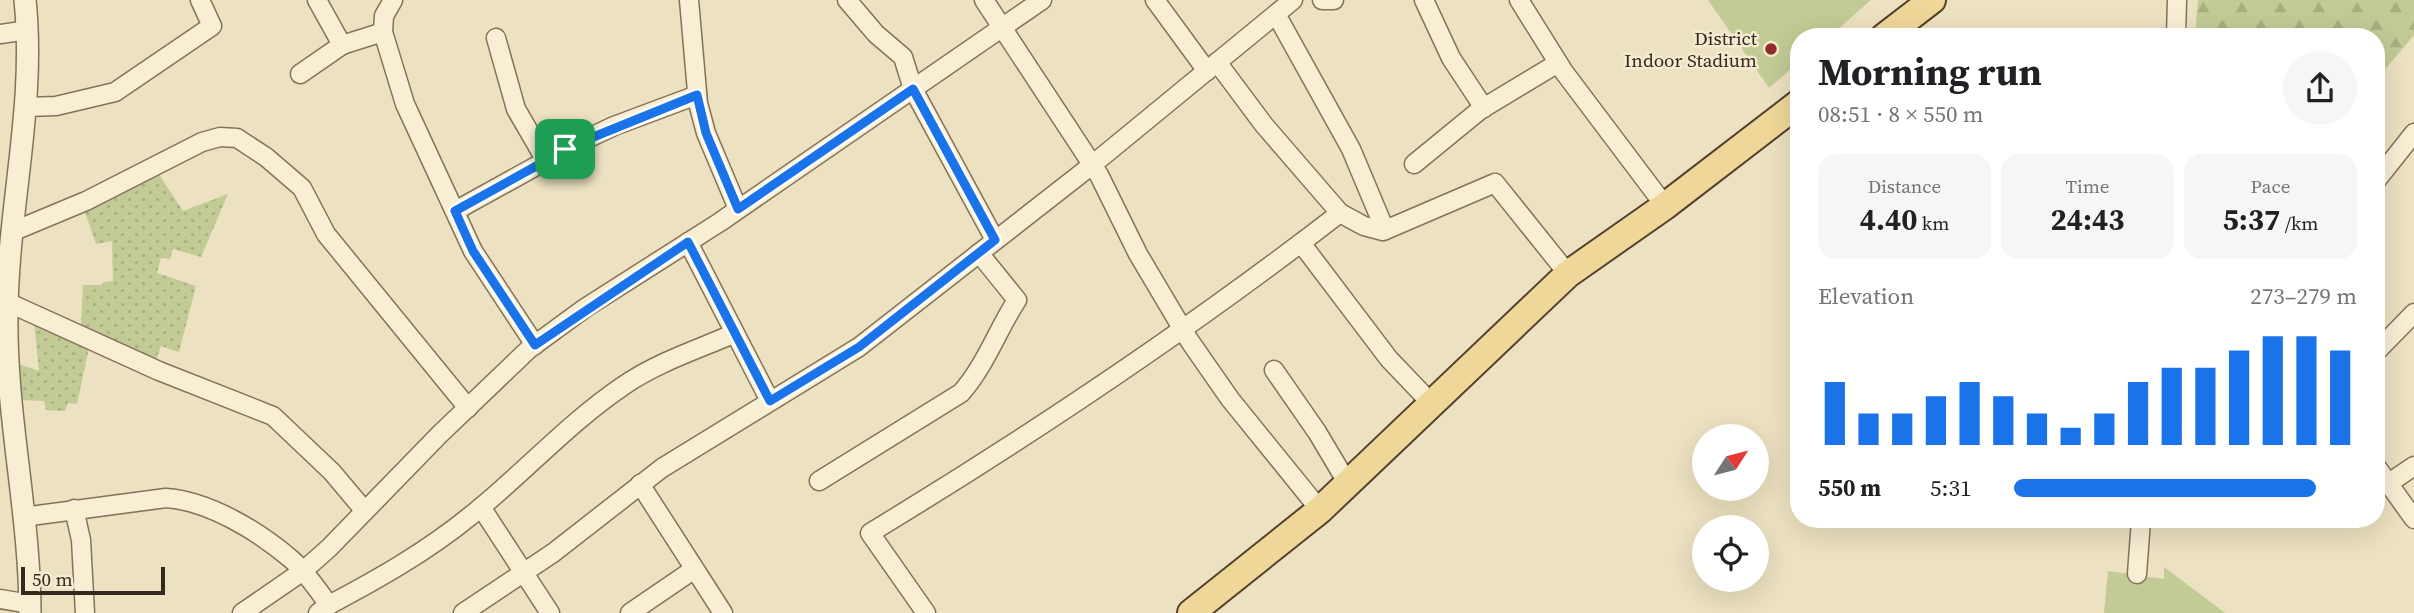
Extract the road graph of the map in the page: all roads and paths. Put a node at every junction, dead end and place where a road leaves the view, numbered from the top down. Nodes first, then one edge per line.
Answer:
1 (25, 0) edge
2 (200, 0) edge
3 (317, 0) edge
4 (393, 0) edge
5 (689, 0) edge
6 (847, 0) edge
7 (984, 0) edge
8 (1042, 0) edge
9 (1155, 0) edge
10 (1293, 0) edge
11 (1322, 0) edge
12 (1334, 0) edge
13 (1424, 0) edge
14 (1519, 0) edge
15 (1932, 0) edge
16 (2177, 0) edge
17 (1276, 14) junction
18 (1001, 26) junction
19 (1896, 28) edge
20 (2176, 28) edge
21 (28, 30) junction
22 (383, 32) junction
23 (0, 34) edge
24 (496, 38) dead end
25 (342, 45) junction
26 (1558, 63) junction
27 (1212, 66) junction
28 (300, 74) dead end
29 (913, 89) junction
30 (697, 95) junction
31 (26, 107) junction
32 (1484, 108) junction
33 (1790, 110) edge
34 (2414, 133) edge
35 (545, 159) junction
36 (1414, 164) dead end
37 (1092, 165) junction
38 (2385, 170) edge
39 (1665, 206) junction
40 (738, 209) junction
41 (455, 211) junction
42 (1340, 212) junction
43 (1385, 230) junction
44 (14, 231) junction
45 (995, 240) junction
46 (688, 242) junction
47 (1301, 243) junction
48 (979, 253) junction
49 (5, 273) edge
50 (1568, 274) junction
51 (7, 302) junction
52 (2414, 313) edge
53 (3, 326) edge
54 (1183, 330) junction
55 (733, 334) junction
56 (2385, 343) edge
57 (535, 345) junction
58 (1274, 370) dead end
59 (770, 401) junction
60 (1432, 404) junction
61 (468, 408) junction
62 (2414, 466) edge
63 (2385, 478) edge
64 (819, 481) dead end
65 (2389, 483) junction
66 (640, 484) junction
67 (1348, 484) junction
68 (481, 507) junction
69 (74, 509) junction
70 (364, 510) junction
71 (1320, 510) junction
72 (23, 517) junction
73 (2414, 519) edge
74 (2140, 528) edge
75 (303, 570) junction
76 (693, 570) junction
77 (523, 573) junction
78 (2137, 574) dead end
79 (0, 599) edge
80 (30, 609) edge
81 (323, 609) edge
82 (85, 613) edge
83 (242, 613) edge
84 (463, 613) edge
85 (550, 613) edge
86 (630, 613) edge
87 (723, 613) edge
88 (926, 613) edge
89 (1191, 613) edge

1 - 21 street
2 - 31 street
3 - 25 street
4 - 22 street
5 - 30 street
6 - 29 street
7 - 18 street
8 - 18 street
9 - 27 street
10 - 17 street
11 - 12 street
13 - 32 street
14 - 26 street
15 - 19 main road
16 - 20 street
17 - 27 street
17 - 43 street
18 - 29 street
18 - 37 street
21 - 23 street
21 - 31 street
22 - 25 street
22 - 41 street
24 - 35 street
25 - 28 street
26 - 32 street
26 - 39 street
27 - 37 street
27 - 42 street
29 - 40 street
29 - 45 street
30 - 35 street
30 - 40 street
31 - 44 street
32 - 36 street
33 - 39 main road
34 - 38 street
35 - 41 street
37 - 45 street
37 - 54 street
39 - 50 main road
40 - 46 street
41 - 57 street
42 - 43 street
42 - 47 street
43 - 50 street
44 - 49 street
44 - 61 street
45 - 48 street
46 - 55 street
46 - 57 street
47 - 54 street
47 - 60 street
48 - 59 street
48 - 64 street
49 - 51 street
50 - 60 main road
51 - 53 street
51 - 70 street
52 - 56 street
53 - 72 street
54 - 71 street
54 - 88 street
55 - 59 street
55 - 68 street
57 - 61 street
58 - 67 street
59 - 66 street
60 - 67 main road
61 - 70 street
62 - 65 street
63 - 65 street
65 - 73 street
66 - 76 street
66 - 77 street
67 - 71 main road
68 - 77 street
68 - 81 street
69 - 72 street
69 - 75 street
69 - 82 street
70 - 75 street
71 - 89 main road
72 - 80 street
74 - 78 street
75 - 81 street
75 - 83 street
76 - 86 street
76 - 87 street
77 - 84 street
77 - 85 street
79 - 80 street

